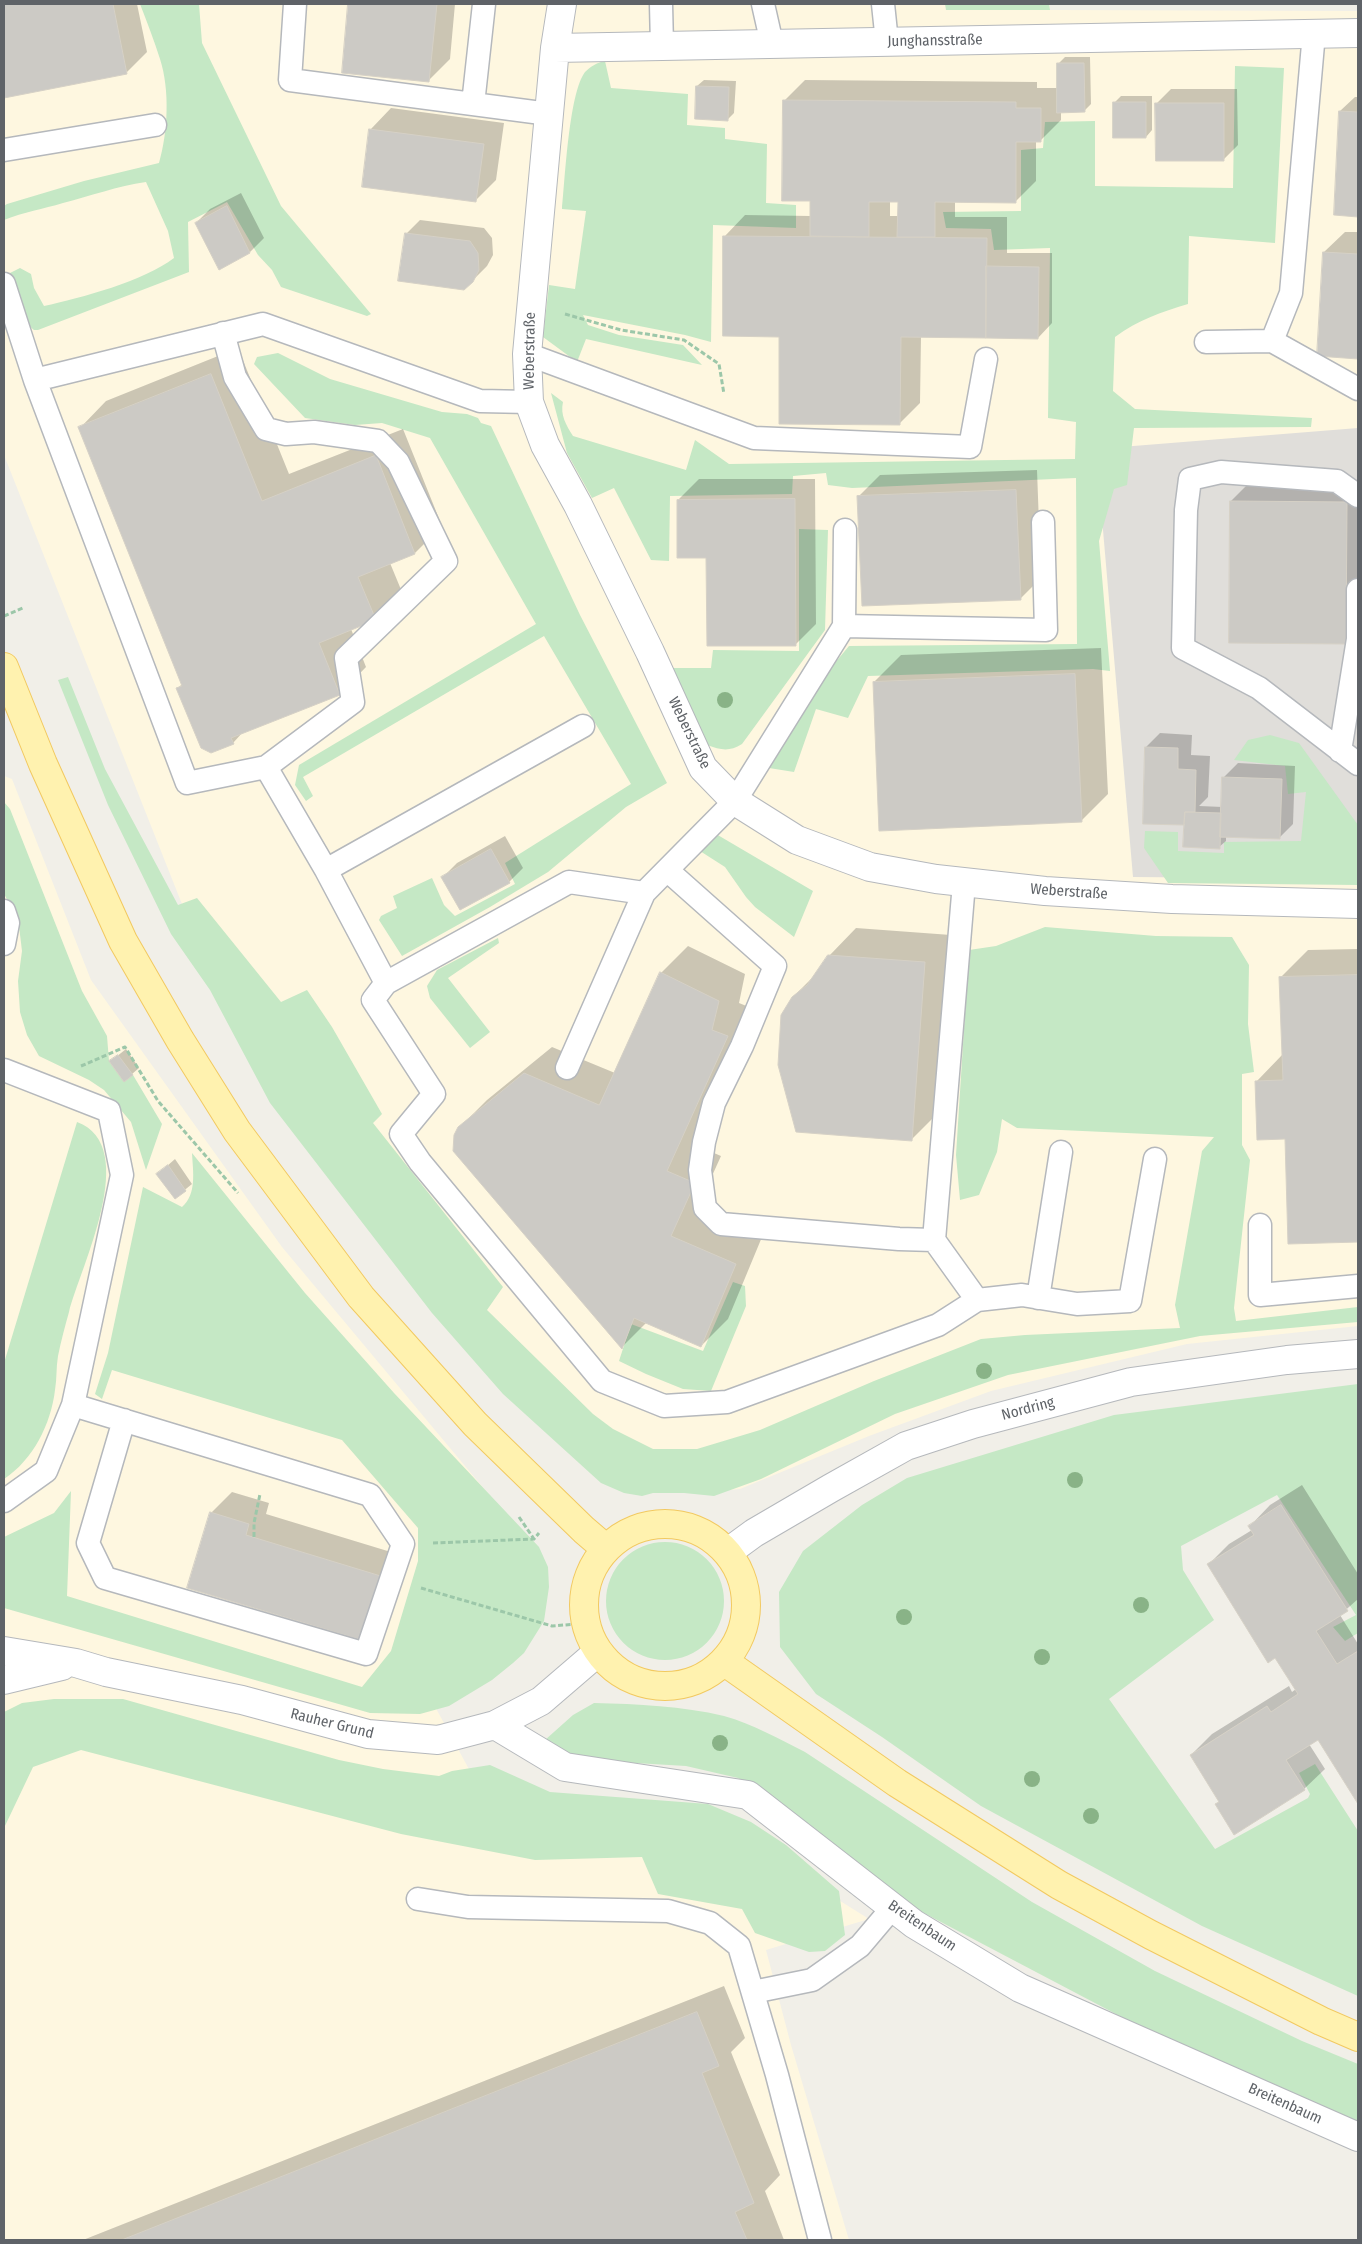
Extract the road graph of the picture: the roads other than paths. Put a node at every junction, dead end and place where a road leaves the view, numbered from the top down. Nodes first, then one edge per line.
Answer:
1 (295, 4) edge
2 (484, 4) edge
3 (562, 4) edge
4 (661, 4) edge
5 (763, 4) edge
6 (883, 4) edge
7 (1314, 33) junction
8 (1358, 33) edge
9 (887, 42) junction
10 (772, 44) junction
11 (662, 46) junction
12 (555, 48) junction
13 (473, 104) junction
14 (549, 114) junction
15 (155, 124) dead end
16 (4, 150) edge
17 (4, 284) edge
18 (223, 333) junction
19 (1272, 341) junction
20 (1206, 342) dead end
21 (527, 354) junction
22 (986, 359) dead end
23 (35, 380) junction
24 (1358, 389) edge
25 (529, 402) junction
26 (1358, 496) edge
27 (1044, 522) dead end
28 (844, 530) dead end
29 (1358, 590) edge
30 (844, 626) junction
31 (6, 680) edge
32 (583, 726) dead end
33 (1340, 751) junction
34 (1358, 764) edge
35 (266, 767) junction
36 (735, 801) junction
37 (326, 870) junction
38 (667, 870) junction
39 (964, 883) junction
40 (644, 893) junction
41 (1358, 904) edge
42 (4, 911) edge
43 (4, 944) edge
44 (386, 983) junction
45 (567, 1068) dead end
46 (4, 1070) edge
47 (1061, 1152) dead end
48 (1155, 1159) dead end
49 (1260, 1225) dead end
50 (934, 1240) junction
51 (1358, 1286) edge
52 (1038, 1298) junction
53 (977, 1300) junction
54 (1358, 1354) edge
55 (73, 1405) junction
56 (124, 1420) junction
57 (4, 1501) edge
58 (605, 1548) junction
59 (728, 1552) junction
60 (4, 1651) edge
61 (598, 1652) junction
62 (725, 1662) junction
63 (76, 1663) junction
64 (4, 1680) edge
65 (495, 1725) junction
66 (418, 1900) dead end
67 (893, 1907) junction
68 (753, 1992) junction
69 (1358, 2037) edge
70 (1358, 2137) edge
71 (820, 2240) edge

1 - 13 lane
2 - 13 lane
3 - 12 street
4 - 11 lane
5 - 10 lane
6 - 9 lane
7 - 8 street, Junghansstraße
7 - 9 street, Junghansstraße
7 - 19 lane
9 - 10 street, Junghansstraße
10 - 11 street, Junghansstraße
11 - 12 street, Junghansstraße
12 - 14 street, Weberstraße
13 - 14 lane
14 - 21 street, Weberstraße
15 - 16 lane
17 - 23 lane
18 - 23 lane
18 - 25 lane
18 - 35 lane
19 - 20 lane
19 - 24 lane
21 - 22 lane
21 - 25 street, Weberstraße
23 - 35 lane
25 - 36 street, Weberstraße
26 - 33 lane
27 - 30 lane
28 - 30 lane
29 - 33 lane
30 - 36 lane
31 - 58 main road
32 - 37 lane
33 - 34 lane
35 - 37 lane
36 - 38 lane
36 - 39 street, Weberstraße
37 - 44 lane
38 - 40 lane
38 - 50 lane
39 - 41 street, Weberstraße
39 - 50 lane
40 - 44 lane
40 - 45 lane
42 - 43 lane
44 - 53 lane
46 - 55 lane
47 - 52 lane
48 - 52 lane
49 - 51 lane
50 - 53 lane
52 - 53 lane
54 - 59 street, Nordring
55 - 56 lane
55 - 57 lane
56 - 56 lane
58 - 59 main road
58 - 61 main road
59 - 62 main road
60 - 63 street, Rauher Grund
61 - 62 main road
61 - 65 street, Rauher Grund
62 - 69 main road
63 - 64 street, Rauher Grund
63 - 65 street, Rauher Grund
65 - 67 street, Breitenbaum
66 - 68 lane
67 - 68 lane
67 - 70 street, Breitenbaum
68 - 71 lane

